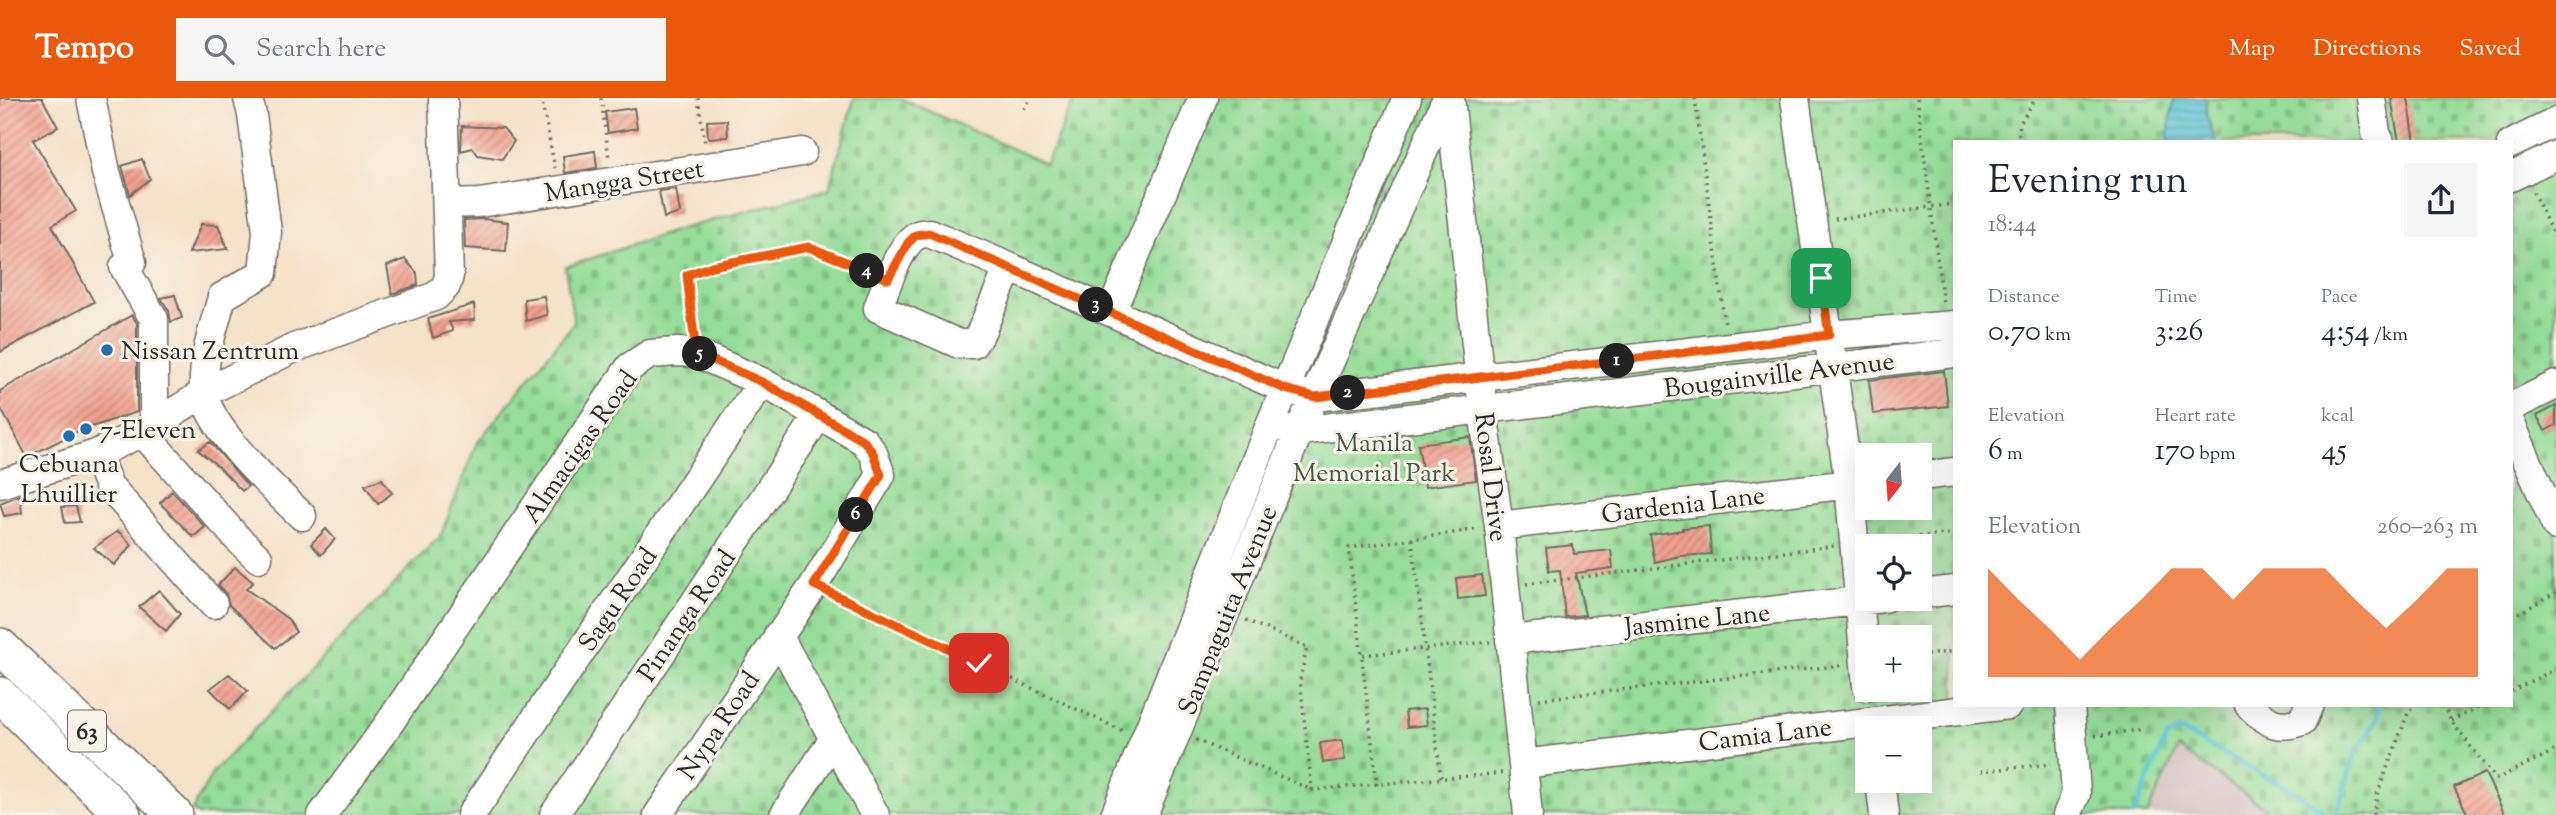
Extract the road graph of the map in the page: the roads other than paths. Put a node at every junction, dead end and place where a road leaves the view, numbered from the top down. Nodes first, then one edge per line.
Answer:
1 (91, 98) edge
2 (248, 98) edge
3 (443, 98) edge
4 (1203, 98) edge
5 (1407, 98) edge
6 (1449, 98) edge
7 (1795, 98) edge
8 (2371, 98) edge
9 (2556, 122) edge
10 (2379, 140) edge
11 (2513, 143) edge
12 (802, 152) dead end
13 (2556, 155) edge
14 (2517, 174) edge
15 (447, 204) junction
16 (1009, 267) junction
17 (1111, 312) junction
18 (1950, 325) edge
19 (1829, 335) junction
20 (1953, 353) edge
21 (1833, 367) junction
22 (1480, 377) junction
23 (762, 382) junction
24 (2556, 385) edge
25 (1285, 389) junction
26 (204, 393) junction
27 (1315, 397) junction
28 (2513, 406) edge
29 (1483, 411) junction
30 (819, 415) junction
31 (1270, 425) junction
32 (148, 428) junction
33 (2513, 429) edge
34 (1299, 431) junction
35 (96, 454) junction
36 (1855, 469) edge
37 (1953, 472) edge
38 (1932, 475) edge
39 (1855, 483) edge
40 (0, 484) edge
41 (302, 516) dead end
42 (1856, 520) edge
43 (1499, 526) junction
44 (2556, 526) edge
45 (1855, 546) edge
46 (258, 558) dead end
47 (1953, 590) edge
48 (1932, 593) edge
49 (1855, 602) edge
50 (213, 604) dead end
51 (778, 635) junction
52 (1510, 640) junction
53 (0, 646) edge
54 (0, 695) edge
55 (1994, 707) edge
56 (2070, 707) edge
57 (2251, 707) edge
58 (2308, 707) edge
59 (1929, 716) edge
60 (1855, 726) edge
61 (834, 738) junction
62 (1523, 764) junction
63 (1881, 793) edge
64 (123, 815) edge
65 (175, 815) edge
66 (322, 815) edge
67 (471, 815) edge
68 (554, 815) edge
69 (659, 815) edge
70 (784, 815) edge
71 (875, 815) edge
72 (1115, 815) edge
73 (1143, 815) edge
74 (1528, 815) edge
75 (1884, 815) edge
76 (2067, 815) edge

1 - 32 street
2 - 26 street
3 - 15 street
4 - 17 street
5 - 25 street, Sampaguita Avenue
6 - 22 street, Rosal Drive
6 - 27 street, Sampaguita Avenue
7 - 19 street
8 - 10 street
9 - 11 street
12 - 15 street, Mangga Street
13 - 14 street
15 - 26 street
16 - 16 street, Bougainville Avenue
16 - 17 street, Bougainville Avenue
17 - 25 street, Bougainville Avenue
18 - 19 street, Bougainville Avenue
19 - 21 street
19 - 22 street, Bougainville Avenue
20 - 21 street, Bougainville Avenue
21 - 29 street, Bougainville Avenue
21 - 36 street
22 - 27 street, Bougainville Avenue
22 - 29 street, Rosal Drive
23 - 30 street, Almacigas Road
23 - 66 street, Almacigas Road
23 - 67 street, Sagu Road
24 - 28 street
25 - 27 street, Bougainville Avenue
25 - 31 street, Sampaguita Avenue
26 - 32 street
26 - 41 street
27 - 34 street, Sampaguita Avenue
29 - 34 street, Bougainville Avenue
29 - 43 street, Rosal Drive
30 - 51 street, Almacigas Road
30 - 68 street, Pinanga Road
31 - 34 street, Bougainville Avenue
31 - 72 street, Sampaguita Avenue
32 - 35 street
32 - 46 street
33 - 44 street
34 - 73 street, Sampaguita Avenue
35 - 40 street
35 - 50 street
37 - 38 street
39 - 43 street, Gardenia Lane
42 - 45 street
43 - 52 street, Rosal Drive
47 - 48 street
49 - 52 street, Jasmine Lane
51 - 61 street
51 - 69 street, Nypa Road
52 - 62 street, Rosal Drive
53 - 65 main road, 63
54 - 64 main road, 63
55 - 59 street, Camia Lane
56 - 76 street
57 - 58 street
60 - 62 street, Camia Lane
61 - 70 street
61 - 71 street
62 - 74 street, Rosal Drive
63 - 75 street

